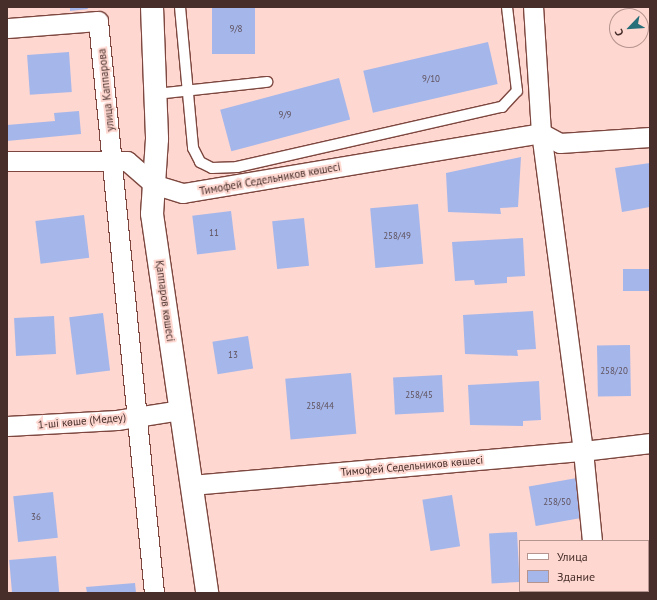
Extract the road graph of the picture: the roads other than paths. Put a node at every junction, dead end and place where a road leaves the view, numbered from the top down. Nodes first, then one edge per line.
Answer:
1 (152, 7) edge
2 (180, 7) edge
3 (507, 7) edge
4 (533, 7) edge
5 (7, 28) edge
6 (267, 82) dead end
7 (186, 91) junction
8 (156, 94) junction
9 (541, 133) junction
10 (650, 137) edge
11 (113, 158) junction
12 (7, 161) edge
13 (153, 184) junction
14 (181, 410) junction
15 (138, 415) junction
16 (7, 426) edge
17 (650, 443) edge
18 (583, 451) junction
19 (192, 485) junction
20 (592, 540) edge
21 (154, 593) edge
22 (207, 593) edge

1 - 8 street, Қаппаров көшесі
2 - 7 lane
3 - 7 lane
4 - 9 street
5 - 11 street, улица Каппарова
6 - 7 lane
7 - 8 lane
8 - 13 street, Қаппаров көшесі
9 - 10 street
9 - 13 street, Тимофей Седельников көшесі
9 - 18 street
11 - 12 street, Тимофей Седельников көшесі
11 - 13 street, Тимофей Седельников көшесі
11 - 15 street
13 - 14 street, Қаппаров көшесі
14 - 15 street, 1-ші көше (Медеу)
14 - 19 street, Қаппаров көшесі
15 - 16 street, 1-ші көше (Медеу)
15 - 21 street
17 - 18 street, Тимофей Седельников көшесі
18 - 19 street, Тимофей Седельников көшесі
18 - 20 street
19 - 22 street, Қаппаров көшесі

